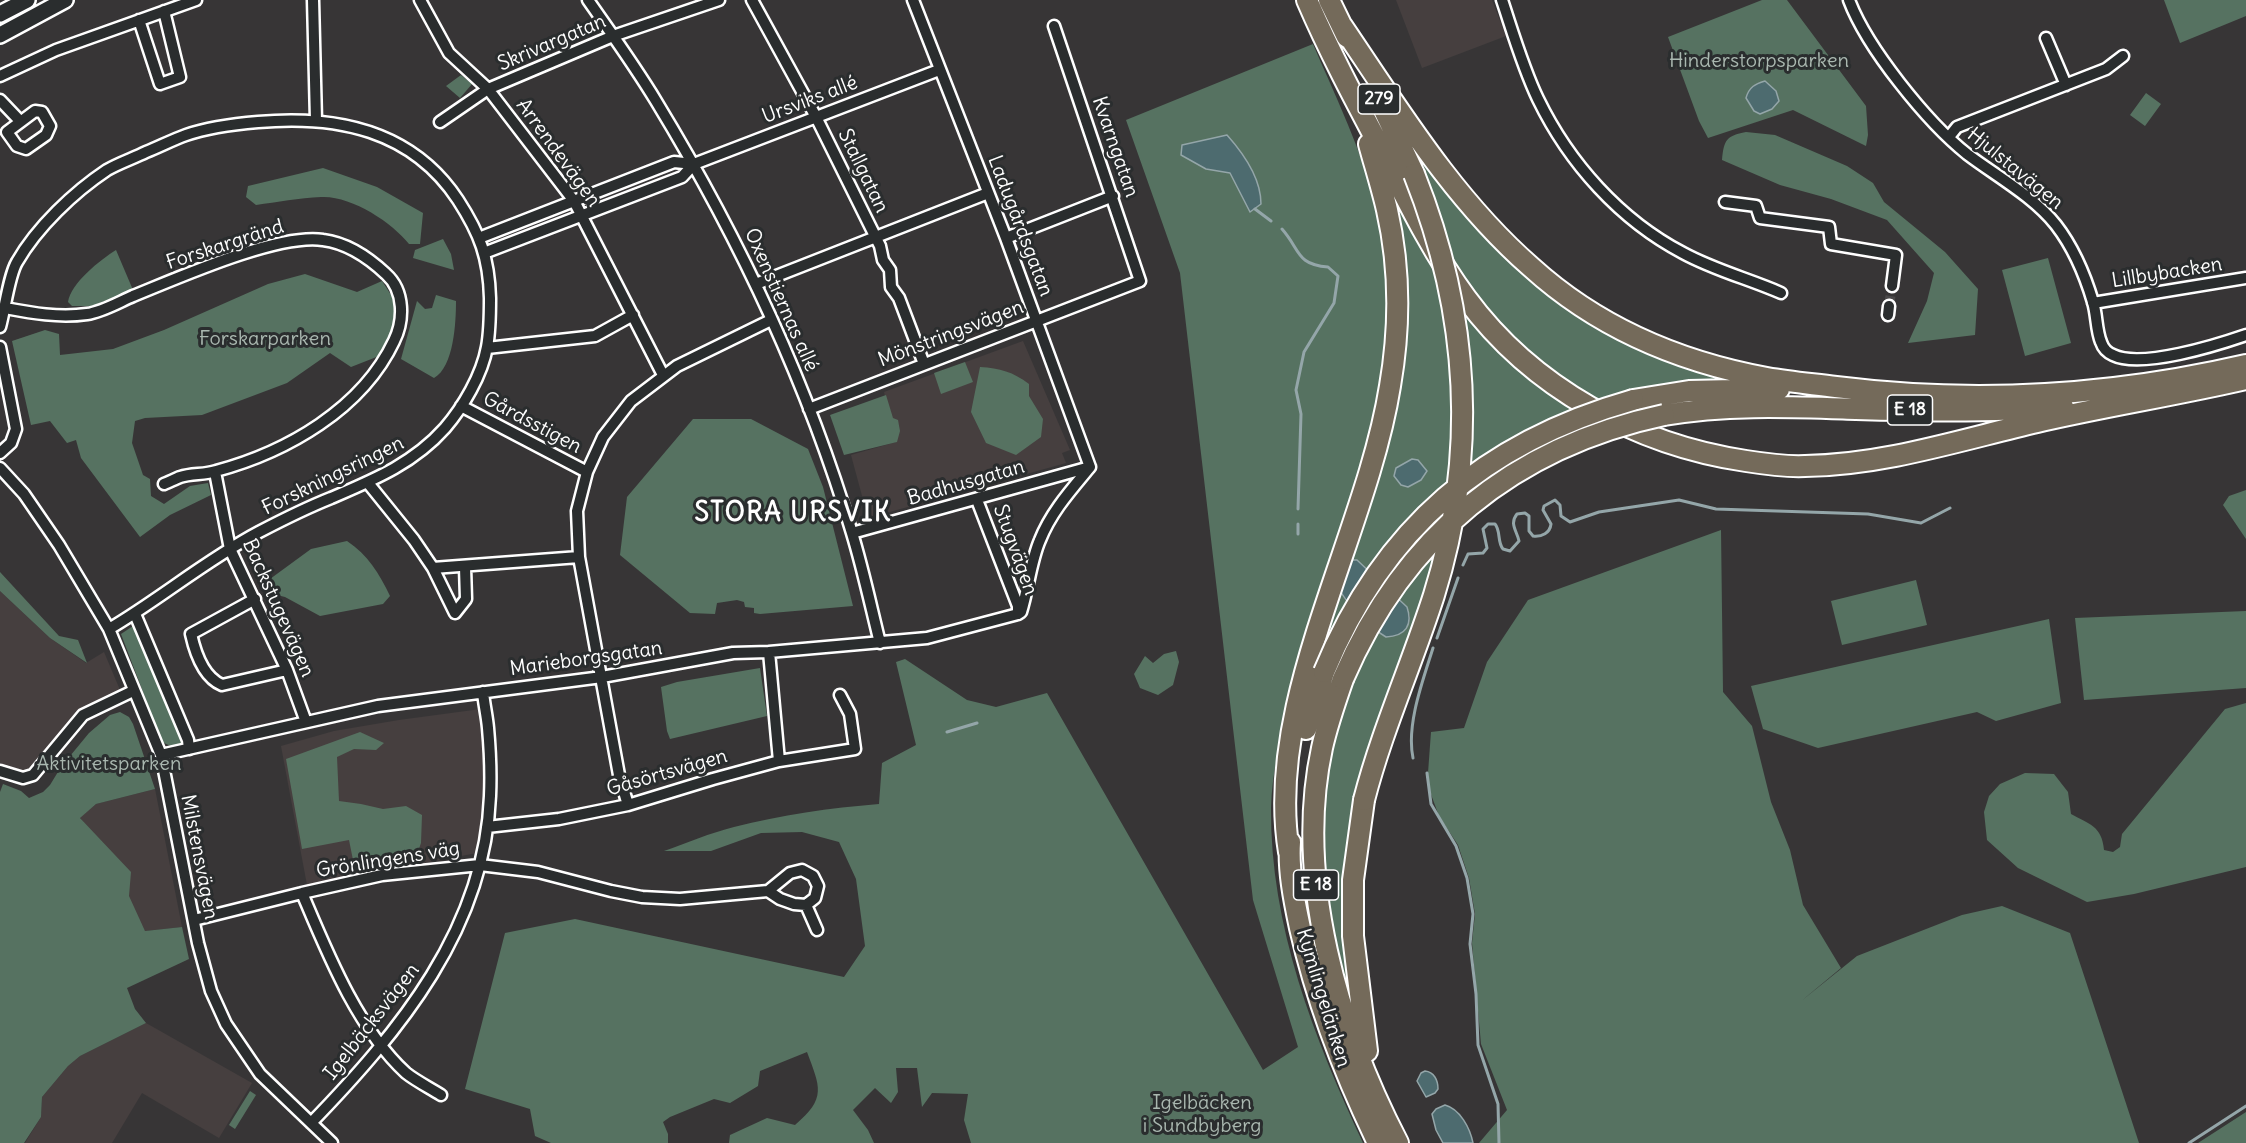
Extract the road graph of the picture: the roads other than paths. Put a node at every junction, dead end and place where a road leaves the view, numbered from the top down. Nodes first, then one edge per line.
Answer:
1 (27, 0) edge
2 (65, 0) edge
3 (196, 0) edge
4 (313, 0) edge
5 (420, 0) edge
6 (588, 0) edge
7 (719, 0) edge
8 (752, 0) edge
9 (913, 0) edge
10 (1307, 0) edge
11 (1329, 0) edge
12 (1502, 0) edge
13 (1849, 0) edge
14 (164, 11) junction
15 (0, 14) edge
16 (139, 20) junction
17 (1054, 26) dead end
18 (1342, 26) junction
19 (0, 35) edge
20 (613, 36) junction
21 (2046, 38) dead end
22 (2123, 56) dead end
23 (939, 70) junction
24 (0, 76) edge
25 (2066, 85) junction
26 (488, 89) junction
27 (0, 100) edge
28 (1361, 112) junction
29 (816, 117) junction
30 (316, 120) junction
31 (20, 121) dead end
32 (440, 122) dead end
33 (1949, 138) junction
34 (694, 164) junction
35 (652, 171) junction
36 (659, 186) junction
37 (988, 194) junction
38 (1113, 196) junction
39 (574, 201) junction
40 (1725, 202) dead end
41 (582, 215) junction
42 (480, 238) junction
43 (875, 238) junction
44 (1006, 238) junction
45 (484, 253) junction
46 (2246, 278) edge
47 (1140, 281) joint
48 (756, 284) junction
49 (1892, 286) tunnel mouth
50 (1780, 293) dead end
51 (2093, 303) junction
52 (5, 308) junction
53 (633, 315) junction
54 (771, 320) junction
55 (1037, 320) junction
56 (0, 327) edge
57 (2246, 335) edge
58 (0, 346) edge
59 (487, 348) junction
60 (924, 364) junction
61 (2246, 365) edge
62 (663, 375) junction
63 (2246, 379) edge
64 (1866, 390) junction
65 (2156, 396) junction
66 (461, 406) junction
67 (809, 409) junction
68 (0, 453) edge
69 (1090, 467) junction
70 (0, 468) edge
71 (215, 472) junction
72 (587, 472) junction
73 (368, 483) junction
74 (164, 484) dead end
75 (977, 500) junction
76 (852, 533) junction
77 (230, 549) junction
78 (579, 557) junction
79 (465, 567) junction
80 (433, 568) junction
81 (255, 599) junction
82 (135, 614) junction
83 (1018, 614) junction
84 (109, 629) junction
85 (880, 643) junction
86 (769, 652) junction
87 (1316, 669) junction
88 (287, 670) junction
89 (603, 677) junction
90 (133, 691) junction
91 (483, 692) junction
92 (840, 695) dead end
93 (306, 722) junction
94 (189, 749) junction
95 (161, 756) junction
96 (779, 761) junction
97 (0, 771) edge
98 (628, 805) junction
99 (487, 827) junction
100 (480, 865) junction
101 (768, 891) junction
102 (302, 893) junction
103 (806, 905) junction
104 (194, 920) junction
105 (817, 930) dead end
106 (382, 1045) junction
107 (1372, 1087) junction
108 (441, 1095) dead end
109 (311, 1123) junction
110 (332, 1143) edge
111 (1377, 1143) edge
112 (1398, 1143) edge

1 - 15 main road
2 - 19 main road
3 - 14 street
4 - 30 street
5 - 26 street, Arrendevägen
6 - 20 street, Oxenstiernas allé
7 - 20 street, Skrivargatan
8 - 29 street, Stallgatan
9 - 23 street, Ladugårdsgatan
10 - 28 highway, 279
11 - 18 highway, 279
12 - 50 street
13 - 33 street, Hjulstavägen
14 - 16 street
14 - 16 street
16 - 24 street
17 - 38 street, Kvarngatan
18 - 64 highway
18 - 107 highway, 279, bridge
20 - 26 street, Skrivargatan
20 - 34 street, Oxenstiernas allé
21 - 25 street
22 - 25 street
23 - 29 street, Ursviks allé
23 - 37 street, Ladugårdsgatan
25 - 33 street
26 - 32 street, Skrivargatan
26 - 39 street, Arrendevägen
27 - 31 street
28 - 65 highway
28 - 87 highway
29 - 34 street, Ursviks allé
29 - 43 street, Stallgatan
30 - 42 street, Forskningsringen
30 - 52 street, Forskningsringen
33 - 51 street, Hjulstavägen
34 - 35 street, Ursviks allé
34 - 36 street, Ursviks allé
34 - 48 street, Oxenstiernas allé
35 - 36 street
35 - 39 street, Ursviks allé
36 - 41 street, Ursviks allé
37 - 43 street
37 - 44 street, Ladugårdsgatan
38 - 44 street
38 - 47 street, Kvarngatan
39 - 41 street, Arrendevägen
39 - 42 street, Ursviks allé
40 - 49 street
41 - 45 street, Ursviks allé
41 - 53 street, Arrendevägen
42 - 45 street, Forskningsringen
43 - 48 street
43 - 60 street, Stallgatan
44 - 55 street, Ladugårdsgatan
45 - 59 street, Forskningsringen
46 - 51 street, Lillbybacken
47 - 55 street, Mönstringsvägen
48 - 54 street, Oxenstiernas allé
51 - 57 street, Hjulstavägen
52 - 56 street, Forskningsringen
52 - 71 street, Forskargränd
53 - 59 street
53 - 62 street, Arrendevägen
54 - 62 street
54 - 67 street, Oxenstiernas allé
55 - 60 street, Mönstringsvägen
55 - 69 street, Ladugårdsgatan
58 - 68 street
59 - 66 street, Forskningsringen
60 - 67 street, Mönstringsvägen
61 - 64 highway, E 18
62 - 72 street
63 - 65 highway, E 18
64 - 87 highway, E 18, bridge
65 - 107 highway, Kymlingelänken / E 18, bridge
66 - 72 street, Gårdsstigen
66 - 73 street, Forskningsringen
67 - 76 street, Oxenstiernas allé
69 - 75 street, Badhusgatan
69 - 83 street
70 - 84 street, Milstensvägen
71 - 74 street, Forskargränd
71 - 77 street, Backstugevägen
72 - 78 street
73 - 77 street, Forskningsringen
73 - 80 street
75 - 76 street, Badhusgatan
75 - 83 street, Stugvägen
76 - 85 street, Oxenstiernas allé
77 - 81 street, Backstugevägen
77 - 82 street, Forskningsringen
78 - 79 street
78 - 89 street
79 - 80 street
79 - 80 street
81 - 88 street, Backstugevägen
81 - 88 street
82 - 84 street, Forskningsringen
82 - 94 street
83 - 85 street, Marieborgsgatan
84 - 90 street, Milstensvägen
85 - 86 street, Marieborgsgatan
86 - 89 street, Marieborgsgatan
86 - 96 street
87 - 111 highway, Kymlingelänken / E 18
88 - 93 street, Backstugevägen
89 - 91 street, Marieborgsgatan
89 - 98 street
90 - 95 street, Milstensvägen
90 - 97 street
91 - 93 street, Marieborgsgatan
91 - 99 street, Igelbäcksvägen
92 - 96 street, Gåsörtsvägen
93 - 94 street, Marieborgsgatan
94 - 95 street, Marieborgsgatan
95 - 104 street, Milstensvägen
96 - 98 street, Gåsörtsvägen
98 - 99 street, Gåsörtsvägen
99 - 100 street, Igelbäcksvägen
100 - 101 street, Grönlingens väg
100 - 102 street, Grönlingens väg
100 - 106 street, Igelbäcksvägen
101 - 103 street, Grönlingens väg
101 - 103 street
102 - 104 street, Grönlingens väg
102 - 106 street
103 - 105 street
104 - 109 street, Milstensvägen
106 - 108 street
106 - 109 street, Igelbäcksvägen
107 - 112 highway, Kymlingelänken / E 18
109 - 110 street, Milstensvägen

